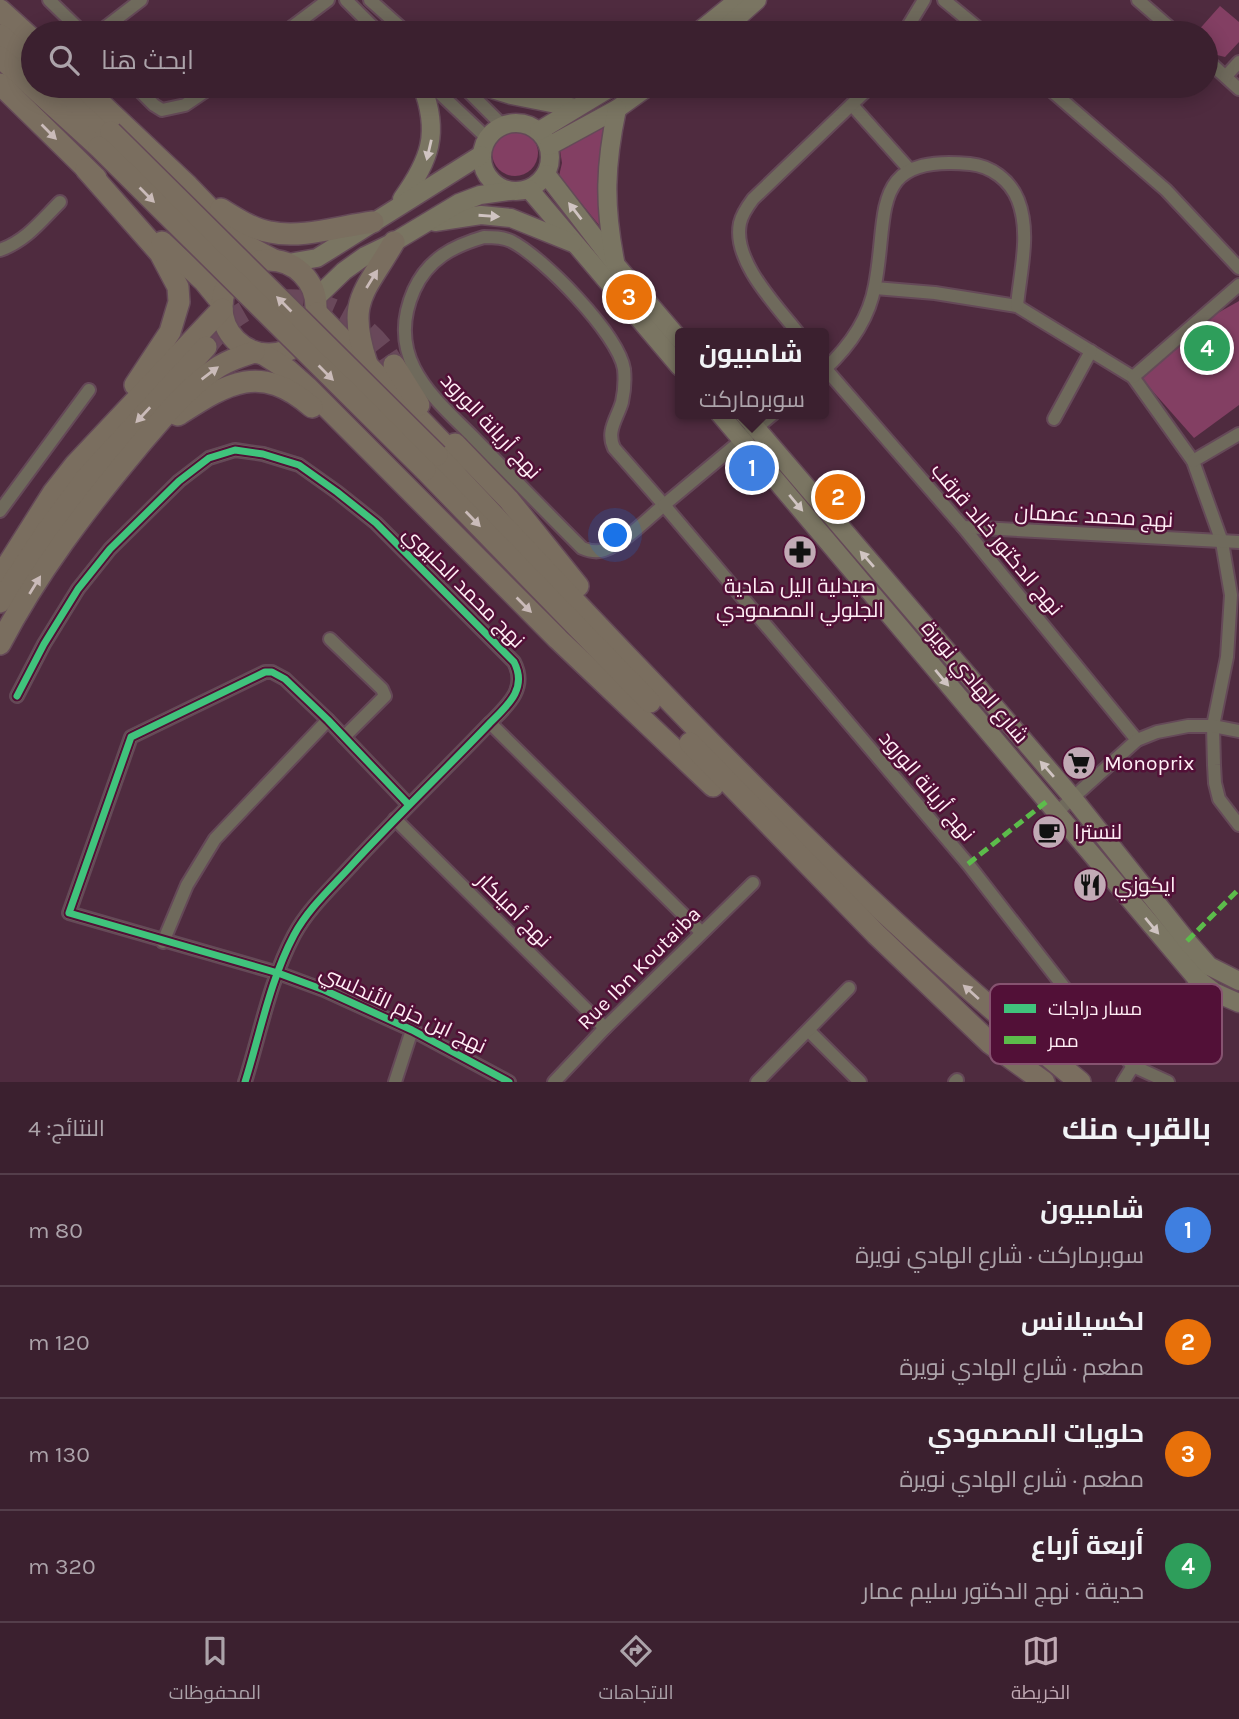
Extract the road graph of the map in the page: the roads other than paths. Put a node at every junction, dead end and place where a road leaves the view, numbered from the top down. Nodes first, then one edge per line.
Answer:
1 (49, 0) edge
2 (141, 0) edge
3 (328, 0) edge
4 (346, 0) edge
5 (370, 0) edge
6 (738, 0) edge
7 (757, 0) edge
8 (924, 0) edge
9 (944, 0) edge
10 (1138, 0) edge
11 (1160, 0) edge
12 (0, 10) edge
13 (1151, 11) junction
14 (71, 21) edge
15 (114, 21) edge
16 (300, 21) edge
17 (367, 21) edge
18 (394, 21) edge
19 (712, 21) edge
20 (733, 21) edge
21 (911, 21) edge
22 (969, 21) edge
23 (1162, 21) edge
24 (21, 29) edge
25 (0, 35) edge
26 (21, 53) edge
27 (0, 57) edge
28 (1239, 62) edge
29 (1218, 69) edge
30 (21, 74) edge
31 (1226, 76) junction
32 (0, 84) edge
33 (1239, 89) edge
34 (52, 98) edge
35 (68, 98) edge
36 (95, 98) edge
37 (148, 98) edge
38 (195, 98) edge
39 (426, 98) edge
40 (445, 98) edge
41 (475, 98) edge
42 (526, 98) edge
43 (593, 98) edge
44 (632, 98) edge
45 (859, 98) edge
46 (1060, 98) edge
47 (852, 105) junction
48 (576, 108) junction
49 (617, 109) junction
50 (502, 125) junction
51 (487, 138) junction
52 (544, 138) junction
53 (105, 140) junction
54 (481, 155) junction
55 (86, 169) junction
56 (909, 169) junction
57 (546, 174) junction
58 (188, 186) junction
59 (529, 189) junction
60 (510, 191) junction
61 (60, 202) dead end
62 (397, 207) junction
63 (373, 222) junction
64 (421, 224) junction
65 (394, 242) junction
66 (575, 243) junction
67 (0, 250) edge
68 (281, 261) junction
69 (616, 265) junction
70 (1239, 268) edge
71 (1239, 285) edge
72 (875, 288) junction
73 (316, 305) junction
74 (222, 306) junction
75 (1017, 306) junction
76 (794, 328) edge
77 (675, 334) edge
78 (206, 346) tunnel mouth
79 (1091, 351) junction
80 (259, 353) junction
81 (675, 361) edge
82 (829, 364) edge
83 (394, 365) tunnel mouth
84 (368, 366) junction
85 (829, 375) edge
86 (1133, 377) junction
87 (89, 390) dead end
88 (727, 419) edge
89 (745, 419) edge
90 (766, 419) edge
91 (1054, 419) dead end
92 (749, 434) junction
93 (1239, 434) edge
94 (96, 440) junction
95 (1193, 461) junction
96 (431, 463) junction
97 (122, 466) junction
98 (664, 505) junction
99 (428, 508) junction
100 (0, 511) edge
101 (34, 523) junction
102 (963, 527) junction
103 (1222, 542) junction
104 (1239, 542) edge
105 (0, 563) edge
106 (0, 577) edge
107 (582, 591) junction
108 (1235, 594) edge
109 (0, 602) edge
110 (330, 639) dead end
111 (0, 644) edge
112 (17, 696) dead end
113 (328, 720) junction
114 (490, 723) junction
115 (1213, 726) junction
116 (1239, 731) edge
117 (344, 737) junction
118 (1137, 740) junction
119 (1073, 798) junction
120 (408, 804) junction
121 (1056, 813) junction
122 (395, 819) junction
123 (1239, 825) edge
124 (801, 831) junction
125 (753, 883) dead end
126 (701, 932) junction
127 (876, 934) junction
128 (163, 942) junction
129 (1203, 972) junction
130 (278, 973) junction
131 (1239, 981) edge
132 (1061, 984) edge
133 (1194, 984) edge
134 (1210, 984) edge
135 (849, 988) dead end
136 (1222, 996) edge
137 (1239, 1003) edge
138 (990, 1009) edge
139 (605, 1028) junction
140 (412, 1030) junction
141 (809, 1031) junction
142 (990, 1043) edge
143 (1019, 1064) edge
144 (1057, 1064) edge
145 (1133, 1066) joint
146 (245, 1082) edge
147 (395, 1082) edge
148 (509, 1082) edge
149 (554, 1082) edge
150 (757, 1082) edge
151 (860, 1082) edge
152 (1044, 1082) edge
153 (1080, 1082) edge
154 (1123, 1082) edge
155 (1168, 1082) edge

1 - 14 street
2 - 15 street
3 - 16 street
4 - 17 street
5 - 18 street
6 - 19 main road
7 - 20 main road
8 - 21 street
9 - 22 street
10 - 13 street
11 - 13 street
12 - 24 highway
13 - 23 street
25 - 26 highway
27 - 30 highway
28 - 31 street
29 - 31 street
31 - 33 street
32 -> 55 highway
34 - 53 highway
35 - 53 highway
36 - 58 highway
37 - 38 street
39 -> 62 main road
40 - 51 street
41 - 50 street
42 - 48 main road
43 - 48 main road
44 - 49 main road
45 - 47 street
46 - 70 street
47 - 56 street
47 - 76 street
48 - 52 main road
49 - 52 main road
49 - 69 main road
50 - 51 main road
50 - 52 main road
51 - 54 main road
52 - 57 main road
53 - 96 highway, bridge
54 - 60 main road
54 - 62 main road
55 - 74 highway
55 - 94 highway
56 - 72 street
56 - 75 street
57 - 59 main road
69 -> 57 main road
58 - 63 highway
58 - 68 highway
59 - 60 main road
59 - 66 main road
60 - 64 main road
61 - 67 street
62 - 63 main road
63 - 68 main road
64 - 65 main road
64 -> 66 main road
65 - 73 main road
84 -> 65 highway
66 - 81 main road
68 - 73 highway
68 - 74 highway
69 - 77 main road
71 - 86 street
72 - 75 street
72 - 82 street
73 - 80 highway
73 - 84 highway
74 - 80 highway
74 - 94 highway
75 - 79 street
78 -> 109 highway
79 - 86 street
79 - 91 street
97 -> 80 highway
80 - 99 highway
83 - 107 highway
84 - 107 highway
85 - 102 street, نهج الدكتور خالد قرقب
86 - 95 street
87 - 100 street
88 - 92 main road, شارع الهادي نويرة
89 - 92 main road, شارع الهادي نويرة
90 - 92 street, نهج أريانة الورود
92 - 98 street, نهج أريانة الورود
119 -> 92 main road, شارع الهادي نويرة
92 -> 121 main road, شارع الهادي نويرة
93 - 95 street
94 - 101 highway
95 - 103 street
96 - 124 highway
96 -> 127 highway
97 - 99 highway
111 -> 97 highway
98 - 98 street, نهج أريانة الورود
98 - 132 street, نهج أريانة الورود
99 -> 127 highway
101 - 105 street
101 - 106 highway
102 - 103 street, نهج محمد عصمان
102 - 118 street, نهج الدكتور خالد قرقب
103 - 104 street, نهج محمد عصمان
103 - 108 street
107 - 124 highway
108 - 115 street
110 - 117 street
112 - 114 street, نهج محمد الحليوي
113 - 117 street
113 - 128 street
113 - 128 street, نهج ابن حزم الأندلسي
114 - 120 street, نهج محمد الحليوي
114 - 126 street
115 - 116 street
115 - 118 street
115 - 123 street
117 - 120 street
118 - 119 street
119 - 121 street
119 - 129 main road, شارع الهادي نويرة
120 - 122 street, نهج محمد الحليوي
121 -> 129 main road, شارع الهادي نويرة
122 - 130 street, نهج محمد الحليوي
122 - 139 street, نهج أميلكار
138 -> 124 highway
125 - 126 street, Rue Ibn Koutaiba
126 - 139 street, Rue Ibn Koutaiba
127 - 142 highway
128 - 130 street, نهج ابن حزم الأندلسي
129 - 131 main road, شارع الهادي نويرة
129 - 133 street
129 - 134 main road, شارع الهادي نويرة
130 - 140 street, نهج ابن حزم الأندلسي
130 - 146 street, نهج محمد الحليوي
135 - 141 street
136 - 137 main road, شارع الهادي نويرة
139 - 149 street, Rue Ibn Koutaiba
140 - 147 street
140 - 148 street, نهج ابن حزم الأندلسي
141 - 150 street
141 - 151 street
143 - 152 highway
153 -> 144 highway
145 - 154 street
145 - 155 street, نهج أريانة الورود

